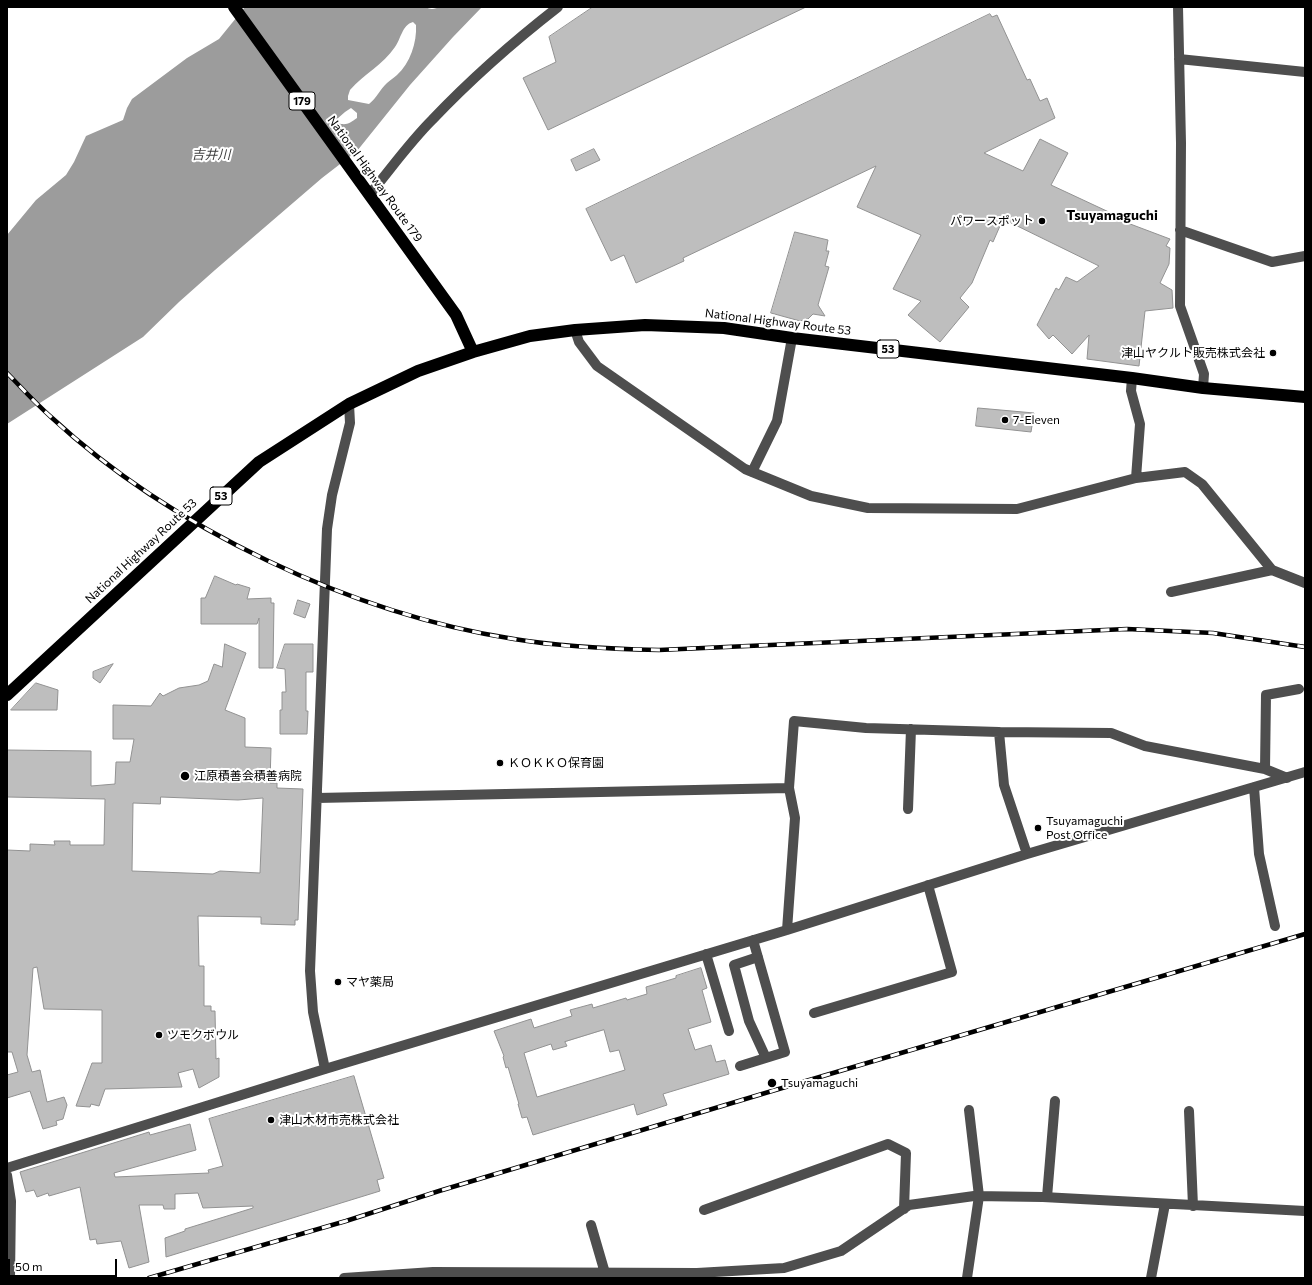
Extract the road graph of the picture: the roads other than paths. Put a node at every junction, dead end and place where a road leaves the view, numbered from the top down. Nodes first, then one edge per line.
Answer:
1 (234, 7) edge
2 (558, 7) edge
3 (1178, 7) edge
4 (1180, 58) junction
5 (1305, 72) edge
6 (369, 195) junction
7 (1180, 230) junction
8 (1305, 256) edge
9 (575, 330) junction
10 (792, 338) junction
11 (473, 352) junction
12 (1132, 378) junction
13 (1203, 388) junction
14 (1305, 397) edge
15 (349, 404) junction
16 (752, 472) junction
17 (1136, 478) junction
18 (1272, 570) junction
19 (1305, 583) edge
20 (1170, 592) dead end
21 (1298, 690) dead end
22 (7, 695) edge
23 (911, 729) junction
24 (999, 732) junction
25 (1265, 769) junction
26 (1305, 772) edge
27 (1287, 778) junction
28 (1254, 787) junction
29 (789, 788) junction
30 (317, 798) junction
31 (908, 809) dead end
32 (1027, 854) junction
33 (928, 885) junction
34 (1276, 926) dead end
35 (787, 930) junction
36 (753, 940) junction
37 (706, 954) junction
38 (758, 957) junction
39 (814, 1013) dead end
40 (729, 1031) dead end
41 (766, 1058) junction
42 (740, 1066) dead end
43 (325, 1069) junction
44 (1055, 1101) dead end
45 (969, 1110) dead end
46 (1189, 1111) dead end
47 (7, 1168) edge
48 (7, 1175) edge
49 (979, 1196) junction
50 (1048, 1197) junction
51 (1164, 1204) junction
52 (1193, 1206) junction
53 (904, 1209) junction
54 (704, 1210) dead end
55 (1305, 1211) edge
56 (591, 1225) dead end
57 (605, 1273) junction
58 (464, 1275) edge
59 (567, 1275) edge
60 (10, 1278) edge
61 (344, 1278) edge
62 (967, 1278) edge
63 (1151, 1278) edge

1 - 6 highway, National Highway Route 179 / 179
2 - 6 street
3 - 4 street
4 - 5 street
4 - 7 street
6 - 11 highway, National Highway Route 179 / 179
7 - 8 street
7 - 13 street
9 - 10 highway, National Highway Route 53 / 53
9 - 11 highway, National Highway Route 53 / 53
9 - 16 street
10 - 12 highway, National Highway Route 53 / 53
10 - 16 street
11 - 15 highway, National Highway Route 53 / 53
12 - 13 highway, National Highway Route 53 / 53
12 - 17 street
13 - 14 highway, National Highway Route 53 / 53
15 - 22 highway, National Highway Route 53 / 53
15 - 30 street
16 - 17 street
17 - 18 street
18 - 19 street
18 - 20 street
21 - 25 street
23 - 24 street
23 - 29 street
23 - 31 street
24 - 25 street
24 - 32 street
25 - 27 street
26 - 27 street
27 - 28 street
28 - 32 street
28 - 34 street
29 - 30 street
29 - 35 street
30 - 43 street
32 - 33 street
33 - 35 street
33 - 39 street
35 - 36 street
36 - 37 street
36 - 38 street
37 - 40 street
37 - 43 street
38 - 41 street
38 - 41 street
41 - 42 street
43 - 47 street
44 - 50 street
45 - 49 street
46 - 52 street
48 - 60 street
49 - 50 street
49 - 53 street
49 - 62 street
50 - 51 street
51 - 52 street
51 - 63 street
52 - 55 street
53 - 54 street
53 - 57 street
56 - 57 street
57 - 59 street
58 - 59 street
58 - 61 street

